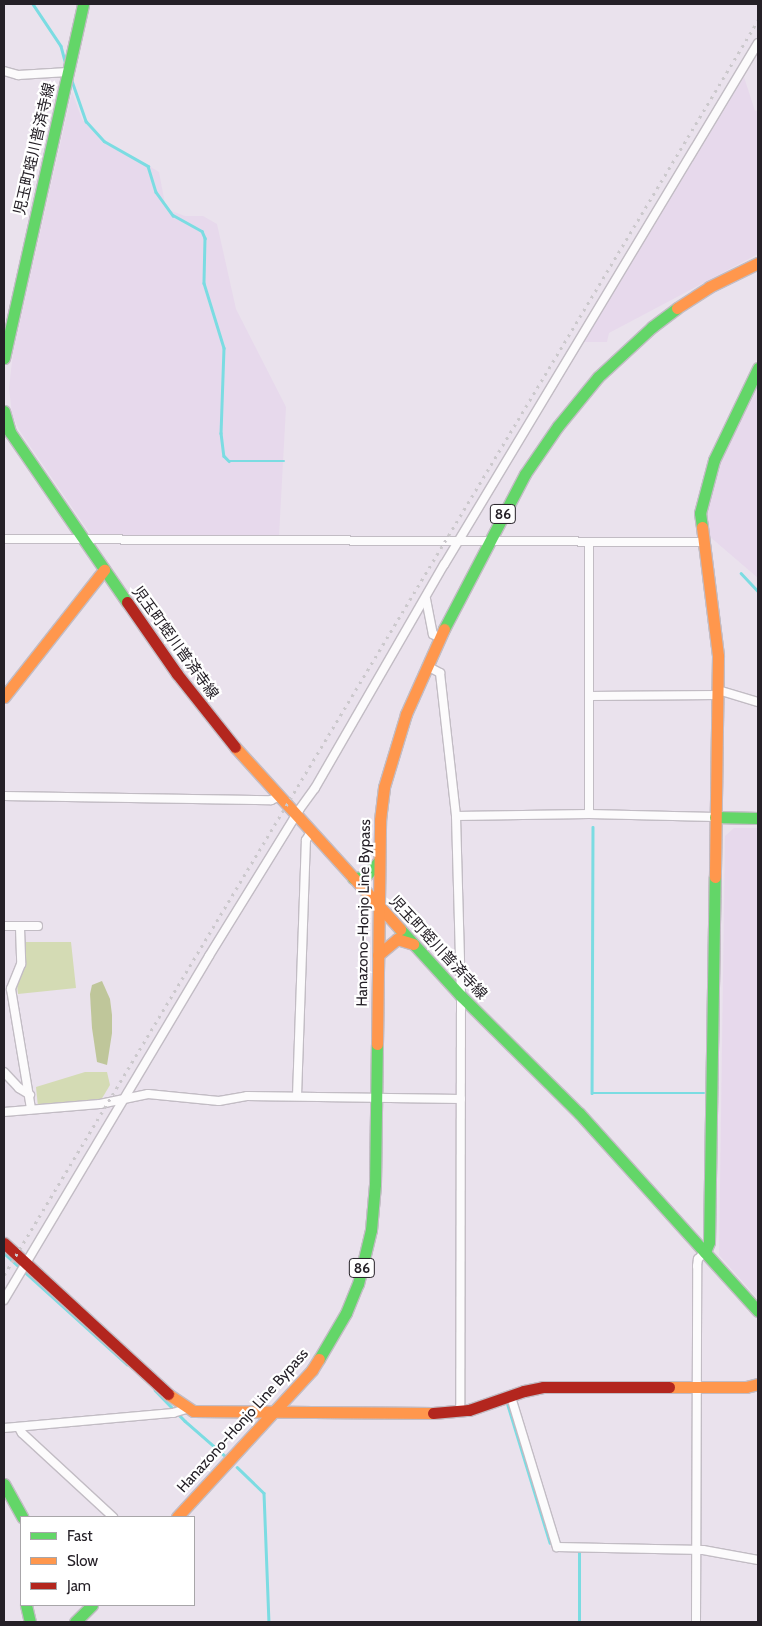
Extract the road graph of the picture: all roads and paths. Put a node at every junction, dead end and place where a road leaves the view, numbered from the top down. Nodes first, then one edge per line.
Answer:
1 (83, 4) edge
2 (758, 43) edge
3 (4, 71) edge
4 (68, 72) junction
5 (758, 263) edge
6 (4, 358) edge
7 (758, 368) edge
8 (4, 411) edge
9 (4, 540) edge
10 (84, 541) junction
11 (459, 541) junction
12 (488, 542) junction
13 (589, 542) junction
14 (702, 542) junction
15 (104, 570) junction
16 (426, 599) junction
17 (440, 638) junction
18 (427, 666) junction
19 (718, 693) junction
20 (589, 696) junction
21 (4, 697) edge
22 (758, 702) edge
23 (4, 796) edge
24 (278, 797) junction
25 (296, 814) junction
26 (589, 814) junction
27 (456, 816) junction
28 (715, 817) junction
29 (758, 818) edge
30 (311, 832) junction
31 (378, 862) junction
32 (353, 878) junction
33 (379, 907) junction
34 (4, 926) edge
35 (38, 926) dead end
36 (20, 928) junction
37 (413, 944) junction
38 (378, 955) junction
39 (461, 996) junction
40 (4, 1072) edge
41 (30, 1095) junction
42 (297, 1096) junction
43 (127, 1097) junction
44 (376, 1097) junction
45 (461, 1099) junction
46 (31, 1109) junction
47 (4, 1112) edge
48 (4, 1243) edge
49 (705, 1252) junction
50 (26, 1264) junction
51 (4, 1300) edge
52 (758, 1312) edge
53 (758, 1384) edge
54 (696, 1386) junction
55 (511, 1397) junction
56 (186, 1409) junction
57 (276, 1412) junction
58 (460, 1412) junction
59 (4, 1428) edge
60 (19, 1428) junction
61 (4, 1484) edge
62 (21, 1516) edge
63 (112, 1516) edge
64 (178, 1516) edge
65 (696, 1549) junction
66 (758, 1560) edge
67 (26, 1606) edge
68 (91, 1606) edge
69 (30, 1622) edge
70 (75, 1622) edge
71 (696, 1622) edge

1 - 4 main road, 児玉町蛭川普済寺線
2 - 11 street
3 - 4 street
4 - 6 main road, 児玉町蛭川普済寺線
5 - 12 main road, Hanazono-Honjo Line Bypass / 86
7 - 14 main road
8 - 10 main road, 児玉町蛭川普済寺線
9 - 10 street
10 - 11 street
10 - 15 main road, 児玉町蛭川普済寺線
11 - 12 street
11 - 16 street
12 - 13 street
12 - 17 main road, Hanazono-Honjo Line Bypass / 86
13 - 14 street
13 - 20 street
14 - 19 main road
15 - 21 main road
15 - 24 main road, 児玉町蛭川普済寺線
16 - 17 street
16 - 25 street
17 - 18 main road, Hanazono-Honjo Line Bypass / 86
18 - 27 street
18 - 31 main road, Hanazono-Honjo Line Bypass / 86
19 - 20 street
19 - 22 street
19 - 28 main road
20 - 26 street
23 - 24 street
24 - 25 main road, 児玉町蛭川普済寺線
25 - 30 main road, 児玉町蛭川普済寺線
25 - 43 street
26 - 27 street
26 - 28 street
27 - 39 street
28 - 29 main road
28 - 49 main road
30 - 32 main road, 児玉町蛭川普済寺線
30 - 42 street
31 - 32 main road
31 - 33 main road, Hanazono-Honjo Line Bypass / 86
32 - 33 main road, 児玉町蛭川普済寺線
33 - 37 main road, 児玉町蛭川普済寺線
33 - 38 main road, Hanazono-Honjo Line Bypass / 86
34 - 36 street
35 - 36 street
36 - 41 street
37 - 38 main road
37 - 39 main road, 児玉町蛭川普済寺線
38 - 44 main road, Hanazono-Honjo Line Bypass / 86
39 - 45 street
39 - 49 main road, 児玉町蛭川普済寺線
40 - 41 street
41 - 46 street
42 - 43 street
42 - 44 street
43 - 46 street
43 - 50 street
44 - 45 street
44 - 57 main road, Hanazono-Honjo Line Bypass / 86
45 - 58 street
46 - 47 street
48 - 50 main road
49 - 52 main road, 児玉町蛭川普済寺線
49 - 54 street
50 - 51 street
50 - 56 main road
53 - 54 main road
54 - 55 main road
54 - 65 street
55 - 58 main road
55 - 65 street
56 - 57 main road
56 - 60 street
57 - 58 main road
57 - 64 main road, Hanazono-Honjo Line Bypass / 86
59 - 60 street
60 - 63 street
61 - 62 main road
65 - 66 street
65 - 71 street
67 - 69 main road
68 - 70 main road

